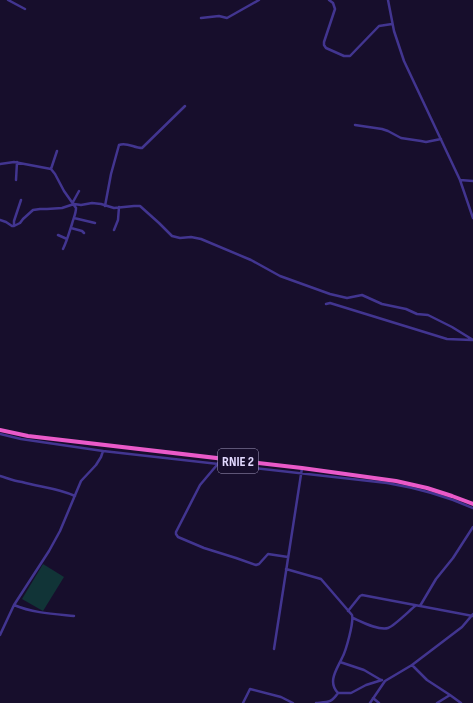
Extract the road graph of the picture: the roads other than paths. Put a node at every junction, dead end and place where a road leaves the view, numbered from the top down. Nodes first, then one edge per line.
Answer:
1 (8, 0) edge
2 (259, 0) edge
3 (329, 0) edge
4 (388, 0) edge
5 (14, 1) edge
6 (25, 9) dead end
7 (201, 18) dead end
8 (392, 24) junction
9 (185, 106) dead end
10 (355, 125) dead end
11 (441, 139) junction
12 (57, 151) dead end
13 (17, 162) junction
14 (0, 164) edge
15 (51, 169) junction
16 (16, 180) dead end
17 (460, 180) junction
18 (473, 181) edge
19 (79, 191) dead end
20 (21, 200) dead end
21 (74, 203) junction
22 (105, 206) junction
23 (119, 207) junction
24 (74, 218) junction
25 (473, 218) edge
26 (0, 220) edge
27 (95, 223) dead end
28 (14, 226) junction
29 (71, 228) junction
30 (114, 230) dead end
31 (84, 233) dead end
32 (58, 235) dead end
33 (67, 239) junction
34 (63, 250) dead end
35 (326, 304) dead end
36 (473, 341) edge
37 (0, 430) edge
38 (0, 434) edge
39 (102, 451) junction
40 (222, 459) junction
41 (219, 464) junction
42 (301, 471) junction
43 (0, 476) edge
44 (75, 496) junction
45 (473, 504) edge
46 (473, 508) edge
47 (473, 528) edge
48 (288, 557) junction
49 (286, 569) junction
50 (14, 605) junction
51 (415, 606) junction
52 (420, 606) junction
53 (348, 611) junction
54 (74, 616) dead end
55 (472, 616) edge
56 (353, 618) junction
57 (0, 635) edge
58 (274, 648) dead end
59 (340, 662) junction
60 (412, 665) junction
61 (383, 681) junction
62 (338, 692) junction
63 (450, 695) junction
64 (373, 698) junction
65 (243, 703) edge
66 (294, 703) edge
67 (316, 703) edge
68 (370, 703) edge
69 (378, 703) edge
70 (437, 703) edge
71 (461, 703) edge

1 - 5 street
2 - 7 street
3 - 8 street
4 - 8 street
5 - 6 street
8 - 11 street
9 - 22 street
10 - 11 street
11 - 17 street
12 - 15 street
13 - 14 street
13 - 15 street
13 - 16 street
15 - 21 street
17 - 18 street
17 - 25 street
19 - 21 street
20 - 28 street
21 - 22 street
21 - 24 street
21 - 28 street
22 - 23 street
23 - 30 street
23 - 36 street
24 - 27 street
24 - 29 street
26 - 28 street
29 - 31 street
29 - 33 street
32 - 33 street
33 - 34 street
35 - 36 street
37 - 40 highway, RNIE 2 / RNIE 2
38 - 39 street
39 - 41 street
39 - 44 street
40 - 41 street
40 - 42 highway, RNIE 2 / RNIE 2
41 - 42 street
41 - 48 street
42 - 45 highway, RNIE 2 / RNIE 2
42 - 46 street
42 - 48 street
43 - 44 street
44 - 50 street
47 - 52 street
48 - 49 street
49 - 53 street
49 - 58 street
50 - 54 street
50 - 57 street
51 - 52 street
51 - 53 street
51 - 56 street
52 - 55 street
53 - 56 street
55 - 60 street
56 - 59 street
59 - 61 street
59 - 62 street
60 - 61 street
60 - 63 street
61 - 62 street
61 - 64 street
62 - 67 street
63 - 70 street
63 - 71 street
64 - 68 street
64 - 69 street
65 - 66 street

